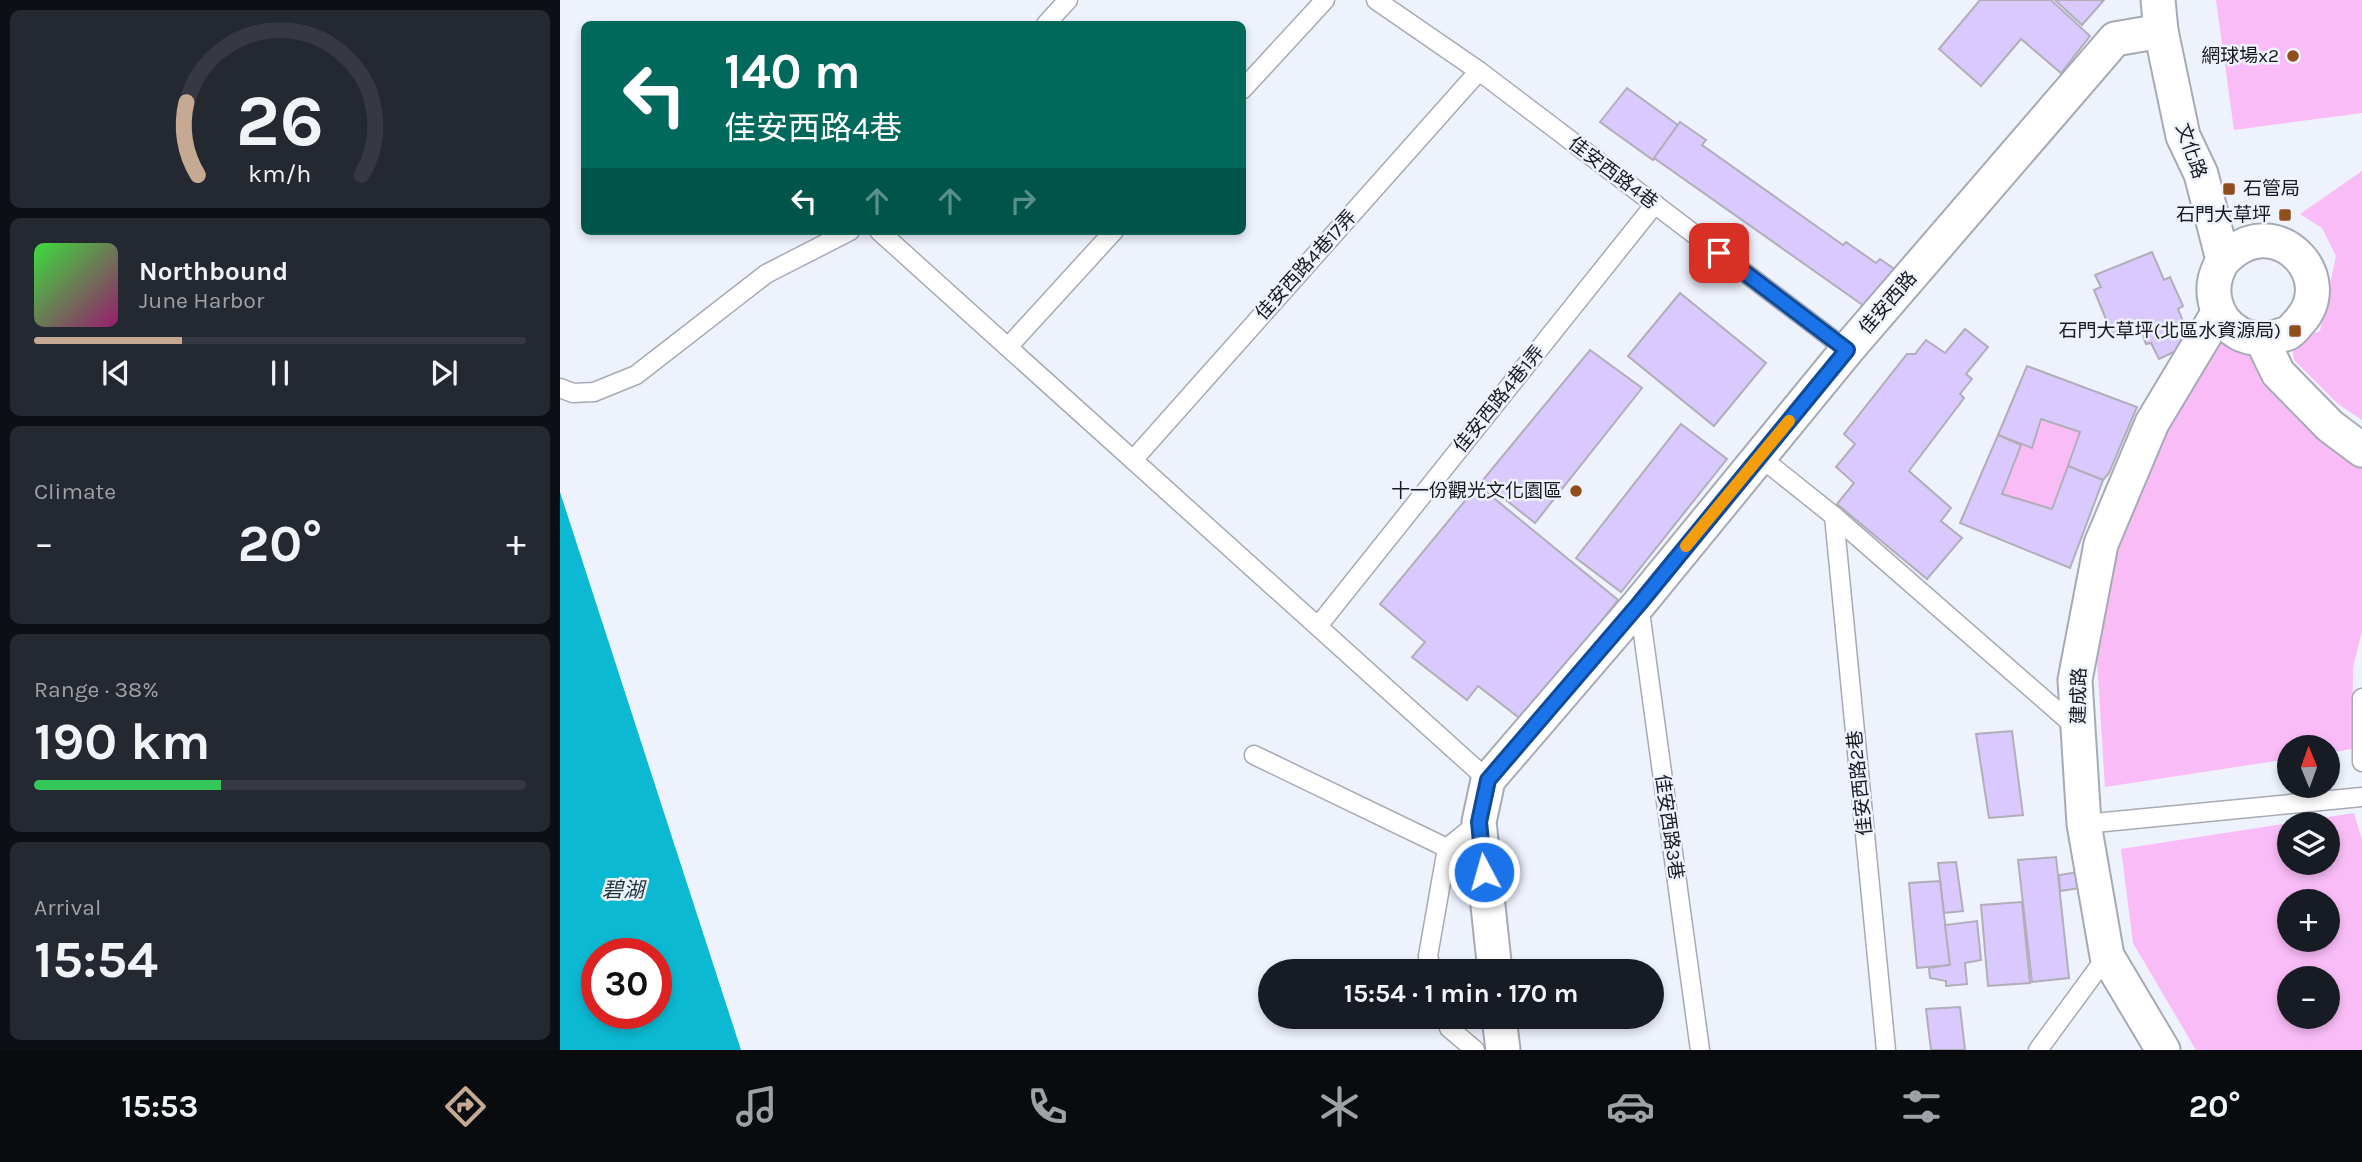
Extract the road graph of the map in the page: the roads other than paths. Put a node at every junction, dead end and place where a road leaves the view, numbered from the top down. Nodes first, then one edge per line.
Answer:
1 (1068, 0) edge
2 (1325, 0) edge
3 (1376, 0) edge
4 (2160, 16) edge
5 (1049, 21) edge
6 (1479, 71) junction
7 (1246, 86) edge
8 (1655, 204) junction
9 (842, 235) edge
10 (883, 235) edge
11 (1110, 235) edge
12 (2223, 260) junction
13 (2218, 313) junction
14 (2262, 340) junction
15 (1008, 347) junction
16 (1847, 350) junction
17 (560, 388) edge
18 (2362, 450) edge
19 (1760, 457) junction
20 (1133, 460) junction
21 (1834, 516) junction
22 (1639, 604) junction
23 (1318, 626) junction
24 (2362, 698) edge
25 (2078, 729) junction
26 (1254, 755) dead end
27 (2362, 762) edge
28 (1488, 780) junction
29 (2362, 797) edge
30 (1479, 822) junction
31 (2084, 824) junction
32 (1447, 848) junction
33 (2107, 956) junction
34 (1429, 959) edge
35 (1493, 959) edge
36 (1450, 1029) edge
37 (1500, 1029) edge
38 (1475, 1050) edge
39 (1503, 1050) edge
40 (1700, 1050) edge
41 (1886, 1050) edge
42 (2038, 1050) edge
43 (2163, 1050) edge

1 - 5 lane
2 - 7 lane
3 - 6 lane, 佳安西路4巷
4 - 12 street, 文化路
4 - 16 street, 佳安西路
6 - 8 lane, 佳安西路4巷
6 - 20 lane, 佳安西路4巷17弄
8 - 16 lane, 佳安西路4巷
8 - 23 lane, 佳安西路4巷1弄
9 - 17 lane
10 - 15 lane
11 - 15 lane
12 - 13 street
12 - 14 street
13 - 14 street
13 - 25 street, 建成路
14 - 18 street
15 - 20 lane
16 - 19 street, 佳安西路
19 - 21 lane
19 - 22 street, 佳安西路
20 - 23 lane
21 - 25 lane
21 - 41 lane, 佳安西路2巷
22 - 28 street, 佳安西路
22 - 40 lane, 佳安西路3巷
23 - 28 lane
24 - 27 lane
25 - 31 street, 建成路
26 - 32 lane
28 - 30 street, 佳安西路
29 - 31 lane
30 - 32 lane
30 - 35 street, 佳安西路
31 - 33 street, 建成路
32 - 34 lane
33 - 42 lane
33 - 43 street, 建成路
36 - 38 lane
37 - 39 street

